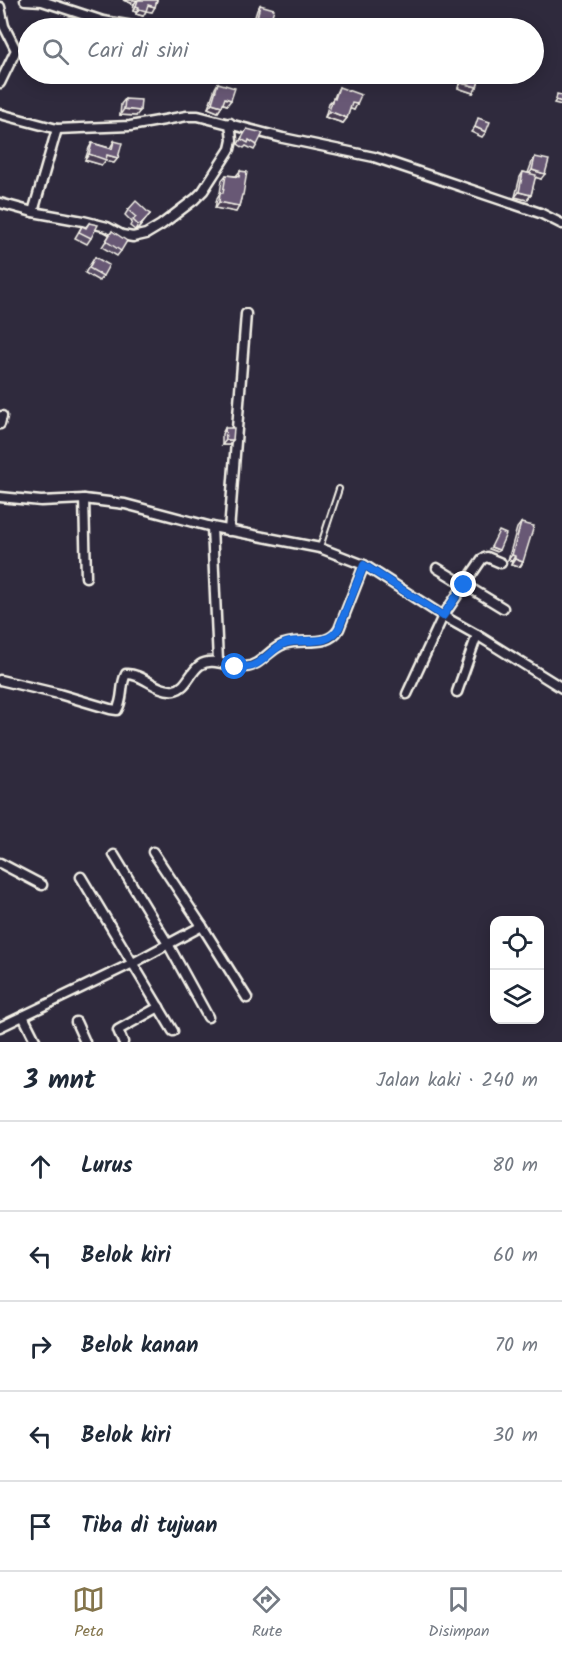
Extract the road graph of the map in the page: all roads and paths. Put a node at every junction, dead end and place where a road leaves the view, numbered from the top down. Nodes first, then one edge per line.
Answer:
1 (25, 0) edge
2 (42, 1) edge
3 (0, 7) edge
4 (94, 18) edge
5 (0, 83) edge
6 (0, 114) edge
7 (230, 123) junction
8 (57, 129) junction
9 (0, 203) edge
10 (33, 212) junction
11 (562, 224) edge
12 (246, 314) dead end
13 (339, 489) dead end
14 (0, 497) edge
15 (84, 499) junction
16 (212, 527) junction
17 (229, 531) junction
18 (320, 548) junction
19 (501, 563) dead end
20 (364, 565) junction
21 (437, 568) dead end
22 (86, 577) dead end
23 (464, 585) junction
24 (503, 608) dead end
25 (443, 616) junction
26 (477, 635) junction
27 (218, 662) junction
28 (0, 680) edge
29 (562, 688) edge
30 (457, 692) dead end
31 (407, 694) dead end
32 (153, 852) dead end
33 (114, 855) dead end
34 (0, 863) edge
35 (81, 877) dead end
36 (42, 885) dead end
37 (202, 926) junction
38 (168, 944) junction
39 (133, 963) junction
40 (247, 998) dead end
41 (159, 1007) junction
42 (23, 1016) junction
43 (208, 1017) dead end
44 (76, 1022) dead end
45 (0, 1027) edge
46 (173, 1031) dead end
47 (36, 1042) edge
48 (85, 1042) edge
49 (123, 1042) edge

1 - 2 street
2 - 4 street
3 - 5 street
6 - 8 street
7 - 8 street
7 - 10 street
7 - 11 street
8 - 10 street
9 - 10 street
12 - 17 street
13 - 18 lane
14 - 15 street
15 - 16 street
15 - 22 street
16 - 17 street
16 - 27 street
17 - 18 street
18 - 20 street
19 - 23 street
20 - 25 street
20 - 27 street
21 - 23 street
23 - 24 street
23 - 25 street
25 - 26 street
25 - 31 street
26 - 29 street
26 - 30 street
27 - 28 street
32 - 37 street
33 - 38 street
34 - 36 street
35 - 39 street
37 - 38 street
37 - 40 street
38 - 39 street
38 - 43 street
39 - 41 street
39 - 42 street
41 - 46 street
41 - 49 street
42 - 45 street
42 - 47 street
44 - 48 street

